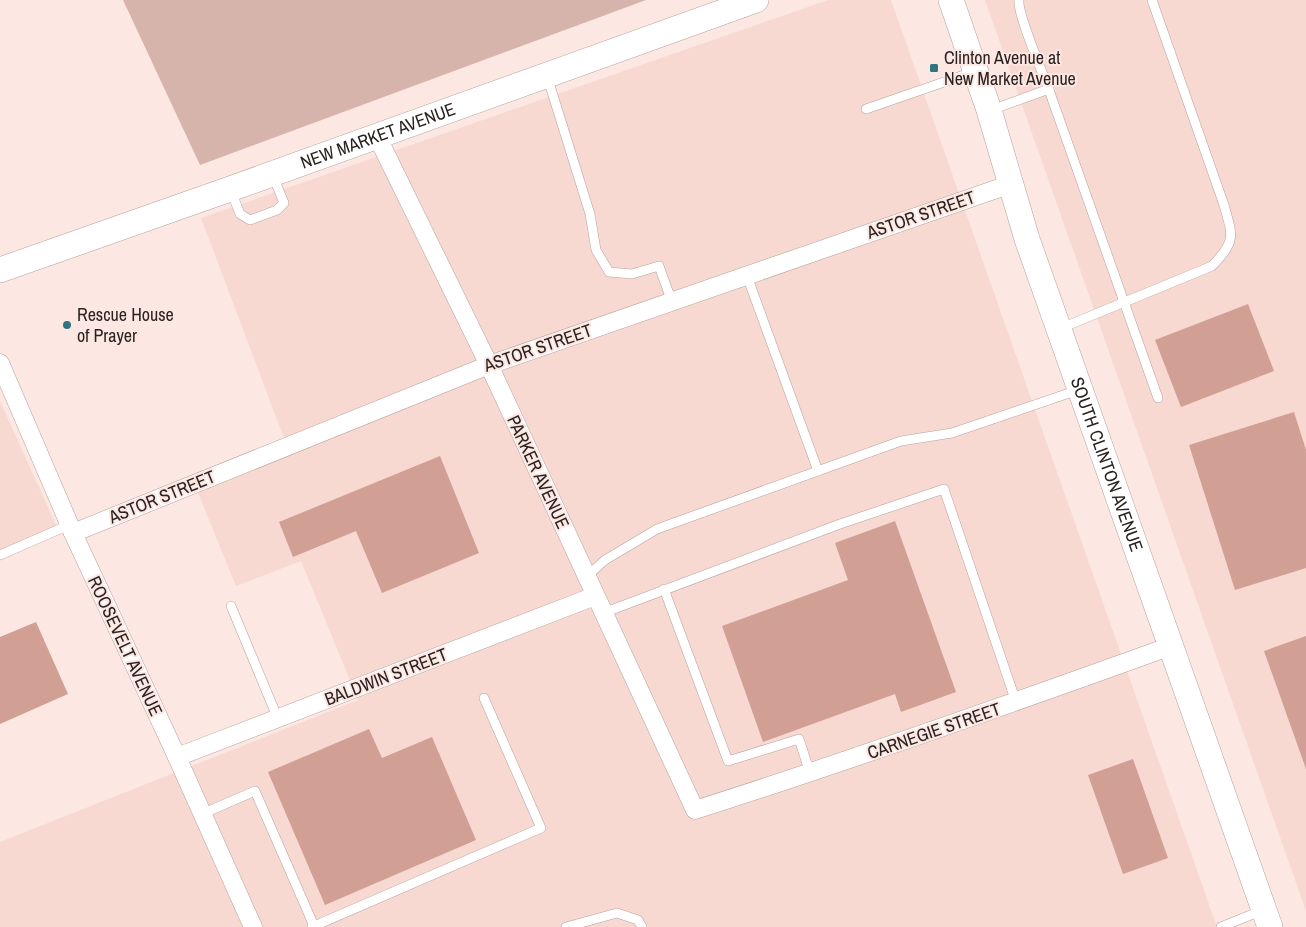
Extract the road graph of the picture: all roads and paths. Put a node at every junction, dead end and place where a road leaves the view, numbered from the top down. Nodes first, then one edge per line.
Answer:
1 (756, 0) edge
2 (951, 0) edge
3 (1019, 0) edge
4 (1152, 0) edge
5 (976, 71) junction
6 (547, 75) junction
7 (1049, 88) junction
8 (866, 109) dead end
9 (990, 110) junction
10 (377, 136) junction
11 (272, 174) junction
12 (1011, 184) junction
13 (230, 190) junction
14 (0, 270) edge
15 (747, 276) junction
16 (672, 302) junction
17 (1125, 303) junction
18 (1059, 329) junction
19 (0, 363) edge
20 (489, 365) junction
21 (1080, 389) junction
22 (1158, 398) dead end
23 (818, 471) junction
24 (71, 529) junction
25 (0, 555) edge
26 (586, 576) junction
27 (664, 589) junction
28 (595, 596) junction
29 (231, 606) dead end
30 (603, 613) junction
31 (1171, 646) junction
32 (484, 698) dead end
33 (1016, 702) junction
34 (278, 719) junction
35 (177, 757) junction
36 (810, 773) junction
37 (695, 810) joint
38 (202, 814) junction
39 (1267, 919) edge
40 (313, 926) edge
41 (253, 927) edge
42 (566, 927) edge
43 (642, 927) edge
44 (1221, 927) edge

1 - 6 street, NEW MARKET AVENUE
2 - 5 street, SOUTH CLINTON AVENUE
3 - 7 lane
4 - 17 lane
5 - 8 lane
5 - 9 street, SOUTH CLINTON AVENUE
6 - 10 street, NEW MARKET AVENUE
6 - 16 lane
7 - 9 lane
7 - 17 lane
9 - 12 street, SOUTH CLINTON AVENUE
10 - 11 street, NEW MARKET AVENUE
10 - 20 street, PARKER AVENUE
11 - 13 street, NEW MARKET AVENUE
11 - 13 lane
12 - 15 street, ASTOR STREET
12 - 18 street, SOUTH CLINTON AVENUE
13 - 14 street, NEW MARKET AVENUE
15 - 16 street, ASTOR STREET
15 - 23 lane
16 - 20 street, ASTOR STREET
17 - 18 lane
17 - 22 lane
18 - 21 street, SOUTH CLINTON AVENUE
19 - 24 street, ROOSEVELT AVENUE
20 - 24 street, ASTOR STREET
20 - 26 street, PARKER AVENUE
21 - 23 lane
21 - 31 street, SOUTH CLINTON AVENUE
23 - 26 lane
24 - 25 lane
24 - 35 street, ROOSEVELT AVENUE
26 - 28 street, PARKER AVENUE
27 - 30 lane
27 - 33 lane
27 - 36 lane
28 - 30 street, PARKER AVENUE
28 - 34 street, BALDWIN STREET
29 - 34 lane
30 - 37 street, PARKER AVENUE
31 - 33 street, CARNEGIE STREET
31 - 39 street, SOUTH CLINTON AVENUE
32 - 40 lane
33 - 36 street, CARNEGIE STREET
34 - 35 street, BALDWIN STREET
35 - 38 street, ROOSEVELT AVENUE
36 - 37 street, CARNEGIE STREET
38 - 40 lane
38 - 41 street, ROOSEVELT AVENUE
39 - 44 lane
42 - 43 lane

